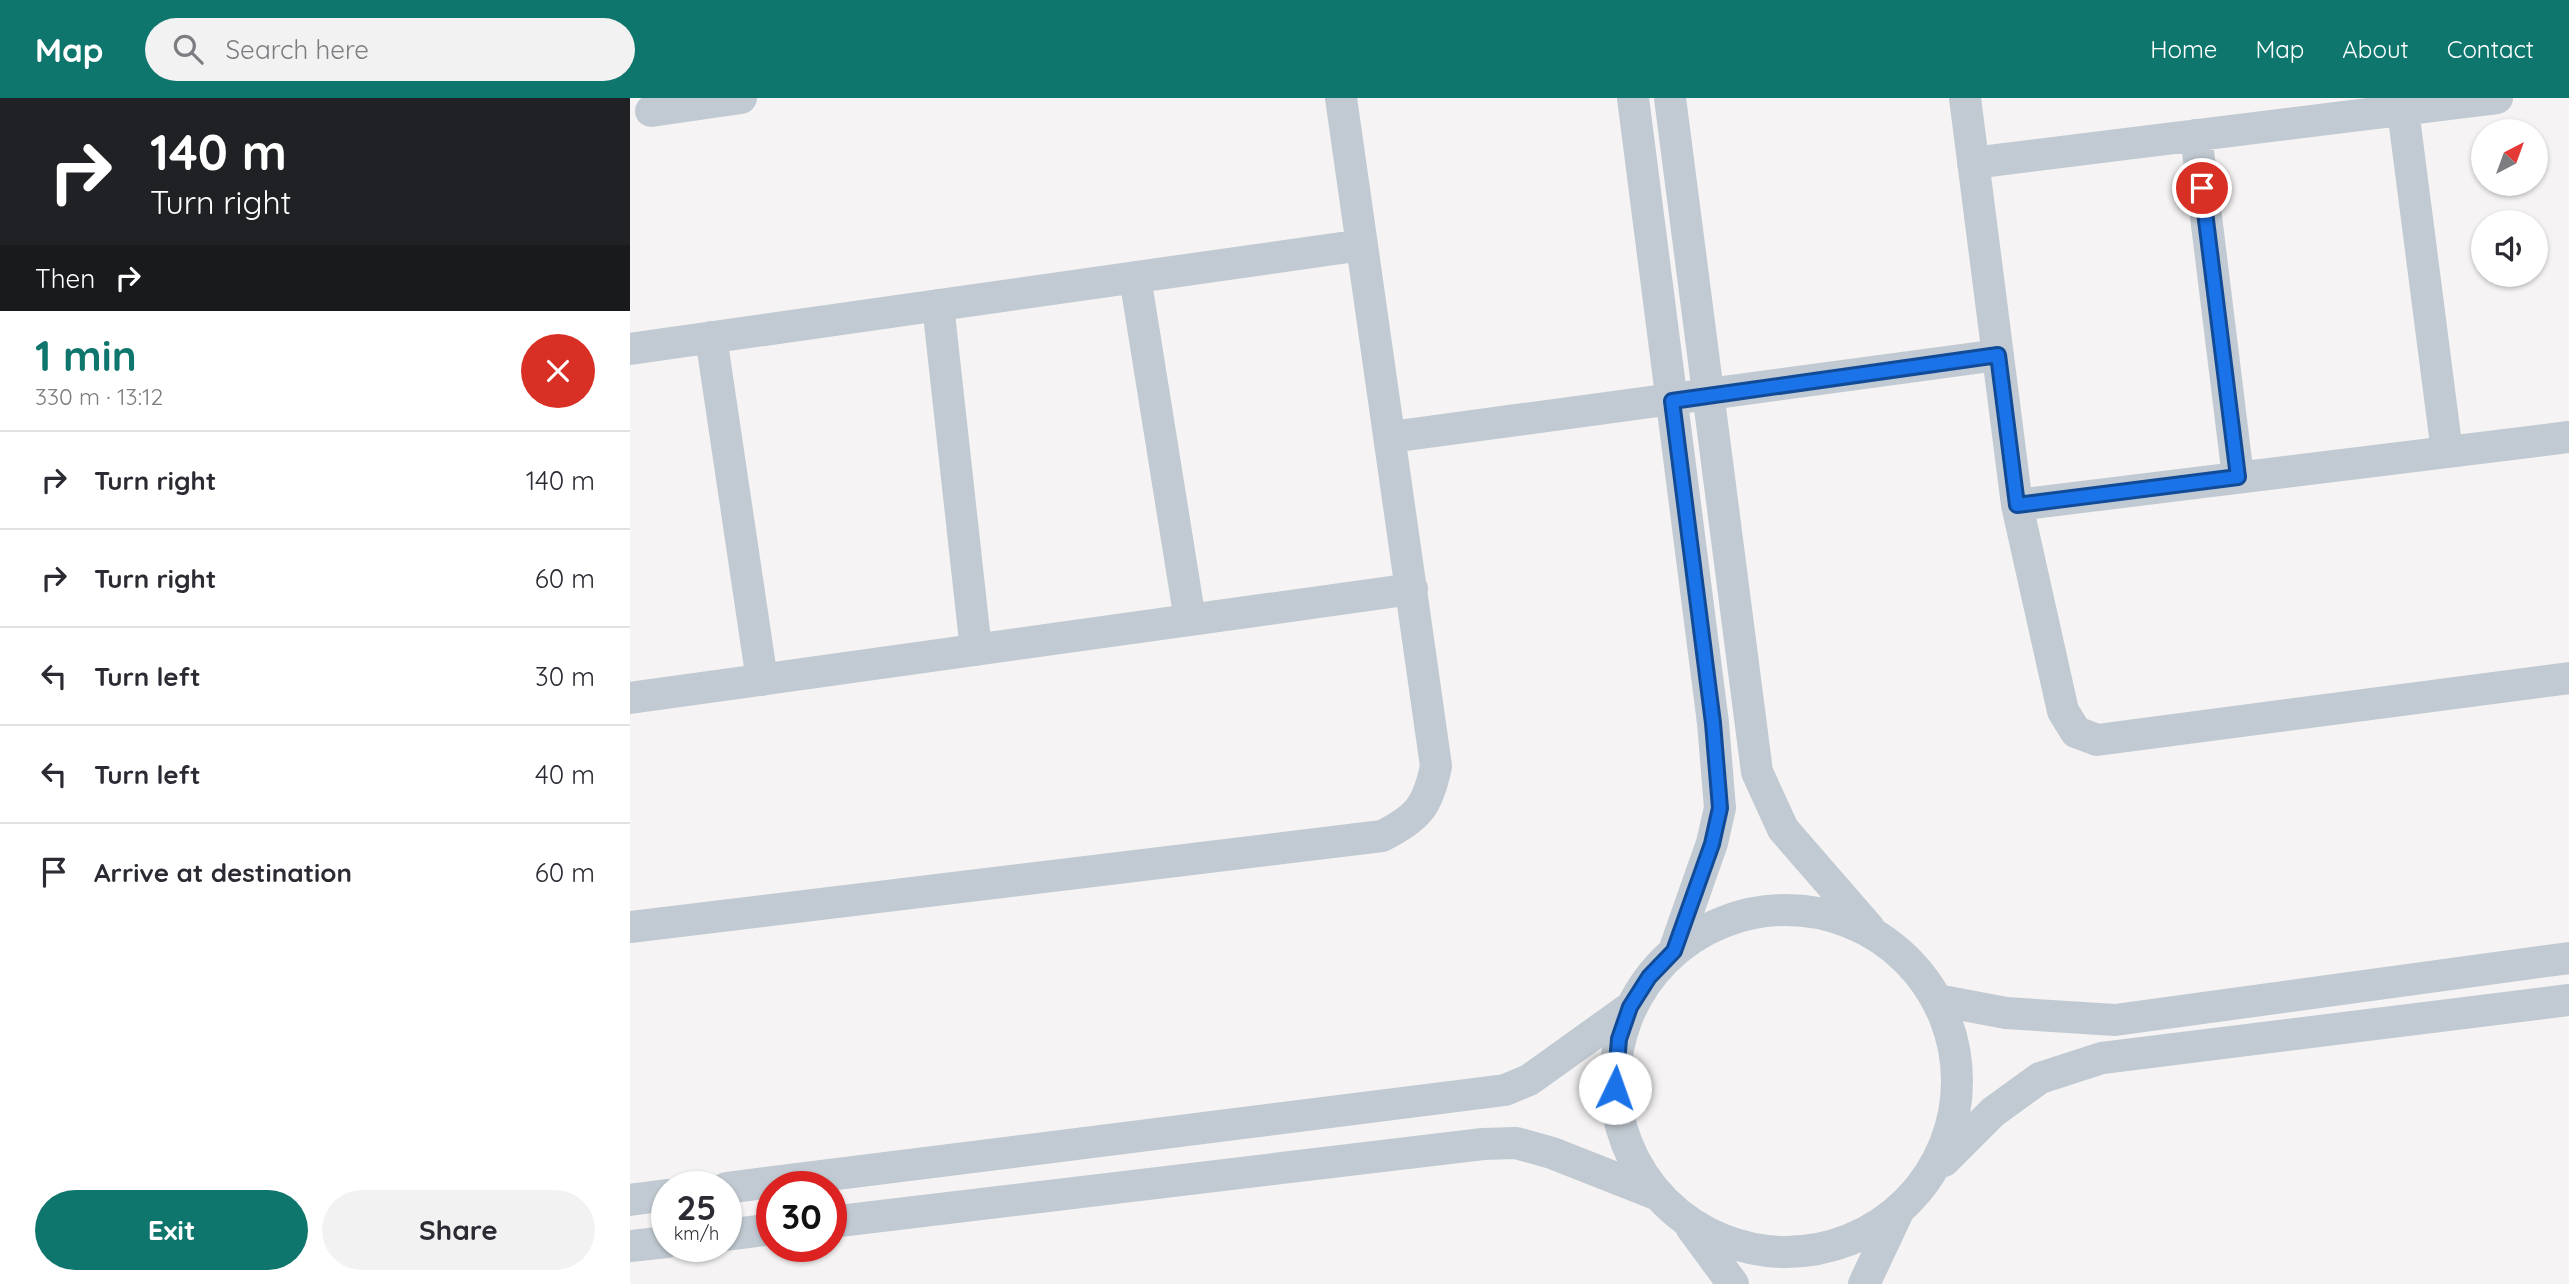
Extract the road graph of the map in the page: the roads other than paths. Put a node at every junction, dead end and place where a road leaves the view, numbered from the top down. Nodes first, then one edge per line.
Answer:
1 (741, 98) edge
2 (1341, 98) edge
3 (1633, 98) edge
4 (1670, 98) edge
5 (1965, 98) edge
6 (2497, 98) edge
7 (2403, 110) junction
8 (652, 111) dead end
9 (2196, 135) junction
10 (1973, 163) junction
11 (1362, 245) junction
12 (1135, 277) junction
13 (938, 305) junction
14 (711, 337) junction
15 (630, 349) edge
16 (1998, 355) junction
17 (1708, 396) junction
18 (1672, 401) junction
19 (1391, 437) junction
20 (2569, 437) edge
21 (2447, 452) junction
22 (2238, 477) junction
23 (2017, 505) junction
24 (1412, 589) junction
25 (1190, 620) junction
26 (976, 650) junction
27 (2569, 678) edge
28 (762, 680) junction
29 (630, 698) edge
30 (630, 927) edge
31 (1876, 936) junction
32 (1674, 951) junction
33 (2569, 958) edge
34 (1937, 1000) junction
35 (2569, 1000) edge
36 (1630, 1007) junction
37 (1933, 1171) junction
38 (742, 1186) edge
39 (1656, 1194) junction
40 (651, 1197) edge
41 (630, 1200) edge
42 (1897, 1214) junction
43 (847, 1220) edge
44 (1691, 1227) junction
45 (651, 1244) edge
46 (630, 1246) edge
47 (1734, 1284) edge
48 (1864, 1284) edge

1 - 8 street
2 - 11 street
3 - 18 street
4 - 17 street
5 - 10 street
6 - 7 street
7 - 9 street
7 - 21 street
9 - 10 street
9 - 22 street
10 - 16 street
11 - 12 street
11 - 19 street
12 - 13 street
12 - 25 street
13 - 14 street
13 - 26 street
14 - 15 street
14 - 28 street
16 - 17 street
16 - 23 street
17 - 18 street
17 - 31 street
18 - 19 street
18 - 32 street
19 - 24 street
20 - 21 street
21 - 22 street
22 - 23 street
23 - 27 street
24 - 25 street
24 - 30 street
25 - 26 street
26 - 28 street
28 - 29 street
31 - 32 street
31 - 34 street
32 - 36 street
33 - 34 street
34 - 37 street
35 - 37 street
36 - 38 street
36 - 39 street
37 - 42 street
39 - 43 street
39 - 44 street
40 - 41 street
42 - 44 street
42 - 48 street
44 - 47 street
45 - 46 street

